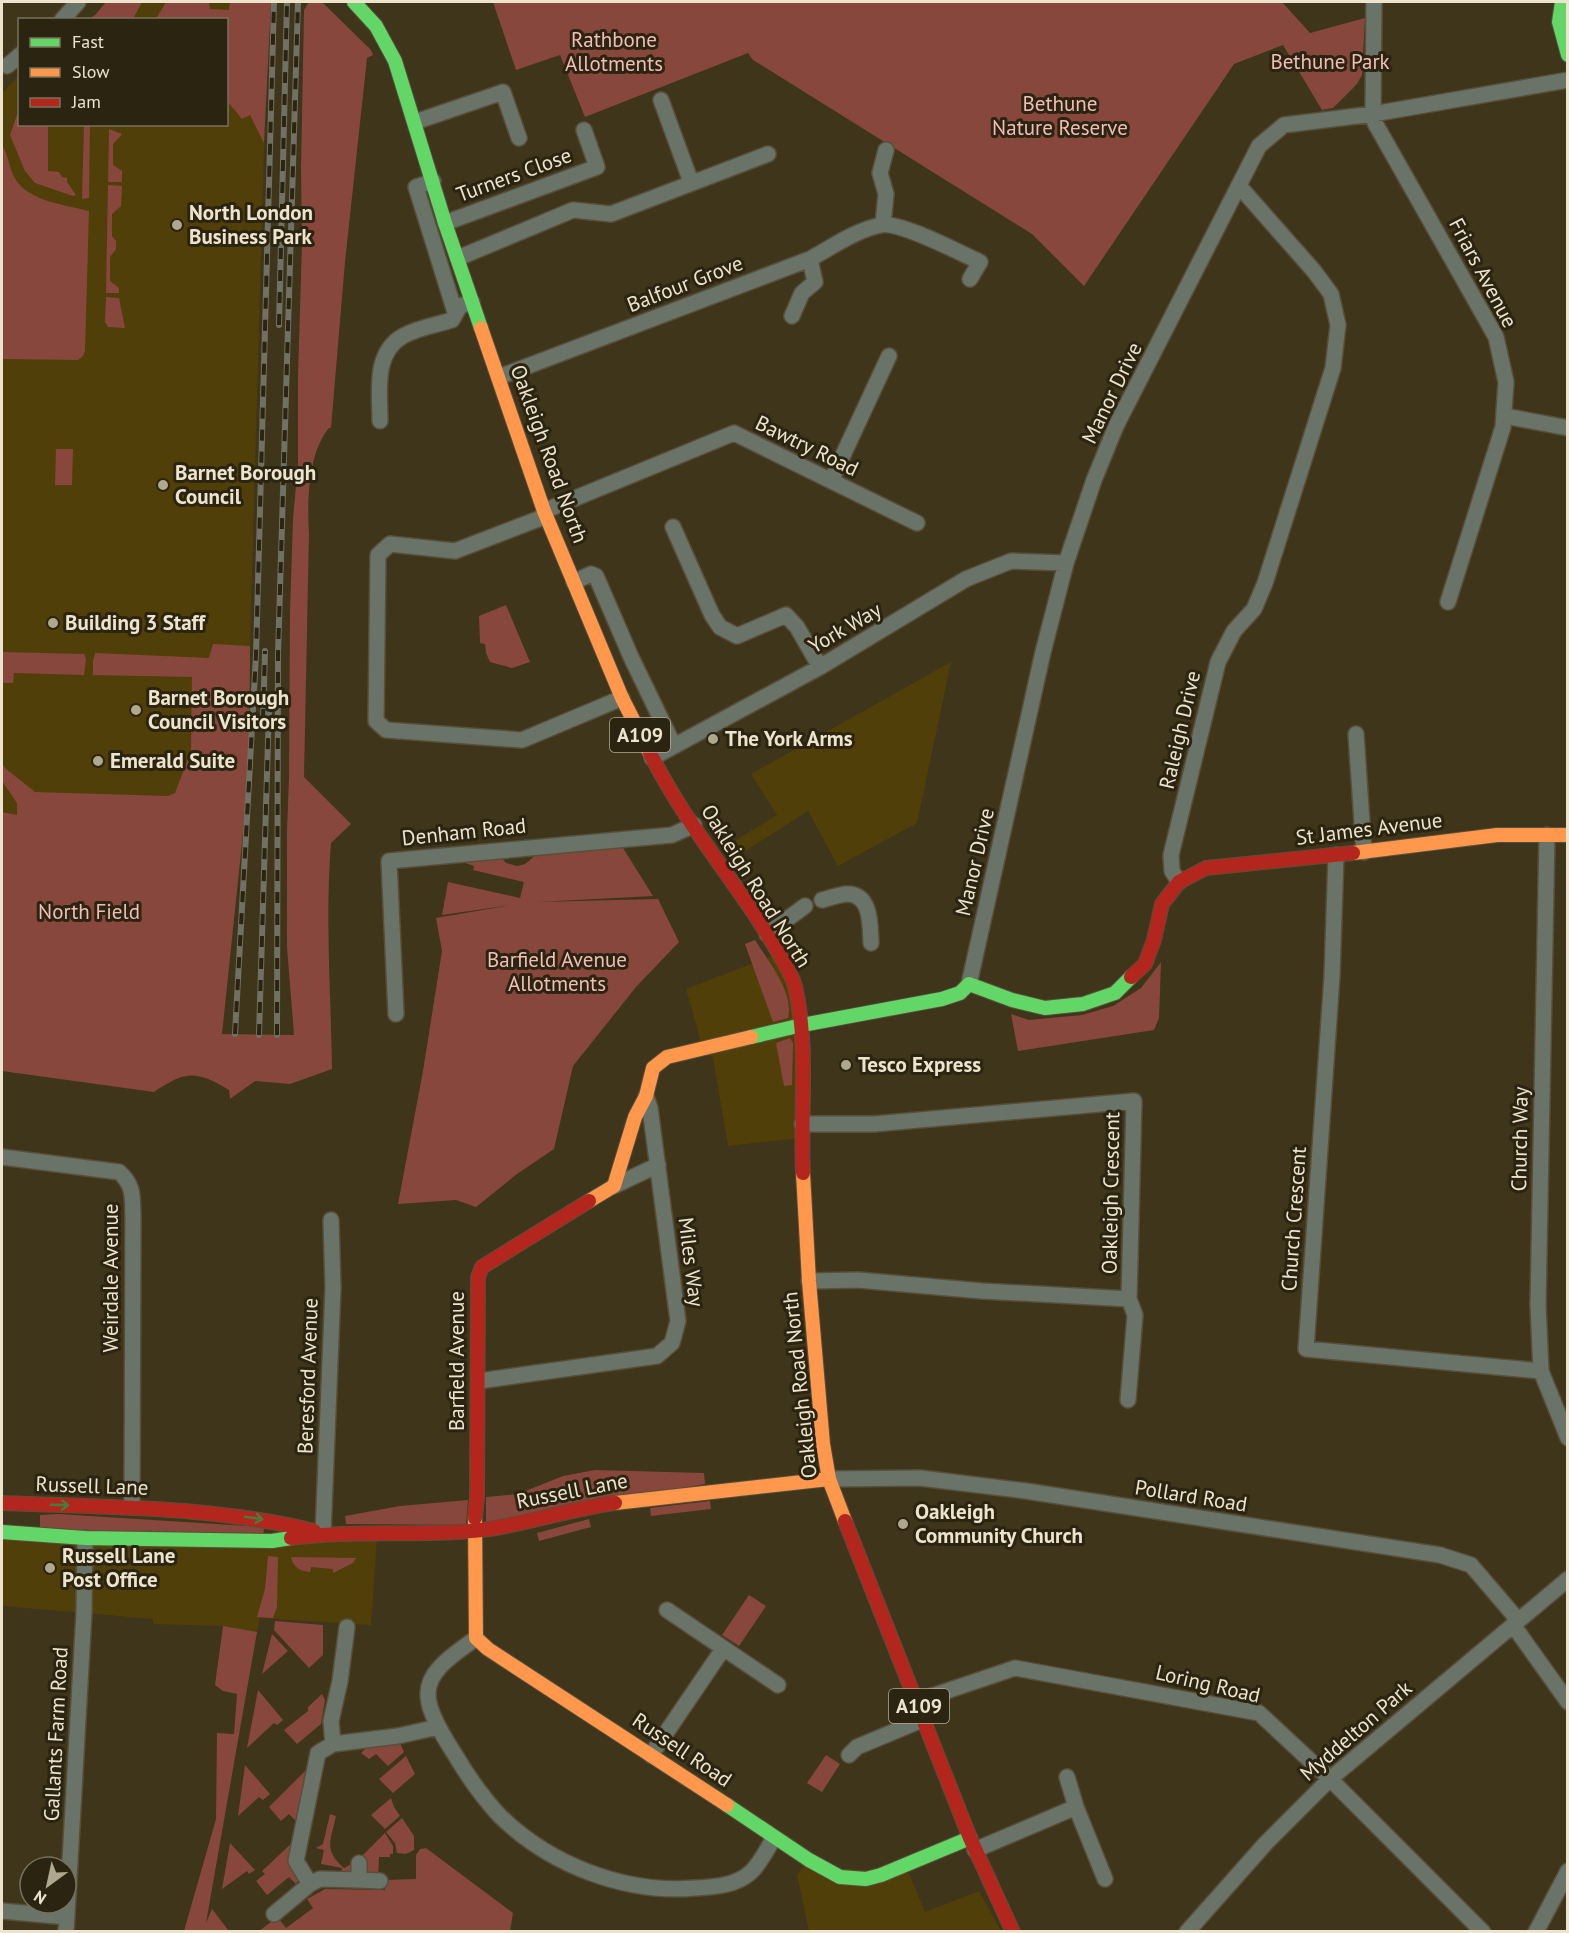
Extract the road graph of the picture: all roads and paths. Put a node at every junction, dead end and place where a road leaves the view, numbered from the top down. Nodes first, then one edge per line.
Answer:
1 (78, 2) edge
2 (354, 2) edge
3 (1374, 2) edge
4 (1562, 2) edge
5 (64, 18) edge
6 (1568, 55) edge
7 (18, 57) edge
8 (7, 66) dead end
9 (1568, 80) edge
10 (660, 100) dead end
11 (1373, 114) junction
12 (415, 122) junction
13 (584, 130) dead end
14 (519, 138) dead end
15 (886, 150) dead end
16 (768, 154) dead end
17 (432, 181) junction
18 (691, 182) junction
19 (1240, 187) junction
20 (446, 223) junction
21 (883, 224) junction
22 (458, 258) junction
23 (810, 259) junction
24 (970, 279) dead end
25 (472, 302) junction
26 (455, 312) junction
27 (792, 316) dead end
28 (889, 356) dead end
29 (499, 377) junction
30 (1505, 416) junction
31 (380, 421) dead end
32 (1568, 428) edge
33 (831, 481) junction
34 (545, 514) junction
35 (917, 523) dead end
36 (673, 527) dead end
37 (1066, 563) junction
38 (574, 582) junction
39 (1448, 602) dead end
40 (631, 657) junction
41 (610, 667) junction
42 (820, 667) junction
43 (622, 698) junction
44 (1356, 734) dead end
45 (674, 746) junction
46 (652, 758) junction
47 (694, 825) junction
48 (1547, 835) junction
49 (1568, 835) edge
50 (1364, 852) junction
51 (1336, 855) junction
52 (1179, 882) junction
53 (822, 900) dead end
54 (805, 906) dead end
55 (767, 934) junction
56 (871, 943) dead end
57 (969, 984) junction
58 (396, 1014) dead end
59 (802, 1025) junction
60 (646, 1096) junction
61 (802, 1124) junction
62 (2, 1157) edge
63 (658, 1166) junction
64 (614, 1186) junction
65 (331, 1220) dead end
66 (809, 1281) junction
67 (1129, 1299) junction
68 (1540, 1371) junction
69 (479, 1381) junction
70 (1128, 1400) dead end
71 (1568, 1438) edge
72 (829, 1479) junction
73 (2, 1503) edge
74 (132, 1507) junction
75 (26, 1519) junction
76 (474, 1531) junction
77 (2, 1532) edge
78 (323, 1534) junction
79 (85, 1538) junction
80 (1568, 1579) edge
81 (667, 1611) dead end
82 (1516, 1623) junction
83 (347, 1627) dead end
84 (476, 1638) junction
85 (723, 1648) junction
86 (778, 1685) dead end
87 (917, 1701) junction
88 (1568, 1702) edge
89 (924, 1719) junction
90 (438, 1727) junction
91 (333, 1744) junction
92 (651, 1755) junction
93 (849, 1755) dead end
94 (1067, 1777) dead end
95 (1330, 1779) junction
96 (1076, 1807) junction
97 (774, 1838) junction
98 (972, 1844) junction
99 (359, 1863) dead end
100 (1568, 1871) edge
101 (1105, 1879) dead end
102 (359, 1880) junction
103 (380, 1881) dead end
104 (310, 1884) junction
105 (2, 1911) edge
106 (274, 1914) dead end
107 (67, 1924) edge
108 (1013, 1932) edge
109 (1187, 1932) edge
110 (1483, 1932) edge
111 (1536, 1932) edge

1 - 5 street
2 - 12 main road, Oakleigh Road North / A109
3 - 11 street
4 - 6 main road
7 - 8 street
9 - 11 street, Manor Drive
10 - 18 street
11 - 19 street, Manor Drive
11 - 30 street, Friars Avenue
12 - 14 street
12 - 17 main road, Oakleigh Road North / A109
13 - 20 street, Turners Close
15 - 21 street
16 - 18 street
17 - 20 main road, Oakleigh Road North / A109
17 - 26 street
18 - 22 street
19 - 37 street, Manor Drive
19 - 52 street, Raleigh Drive
20 - 22 main road, Oakleigh Road North / A109
21 - 23 street, Balfour Grove
21 - 24 street
22 - 25 main road, Oakleigh Road North / A109
23 - 27 street
23 - 29 street, Balfour Grove
25 - 26 street
25 - 29 main road, Oakleigh Road North / A109
26 - 31 street
28 - 33 street
29 - 34 main road, Oakleigh Road North / A109
30 - 32 street
30 - 39 street, Friars Avenue
33 - 34 street, Bawtry Road
33 - 35 street, Bawtry Road
34 - 38 main road, Oakleigh Road North / A109
34 - 43 street, Bawtry Road
36 - 42 street
37 - 42 street, York Way
37 - 57 street, Manor Drive
38 - 40 street
38 - 41 main road, Oakleigh Road North / A109
40 - 41 street
40 - 45 street
41 - 43 main road, Oakleigh Road North / A109
42 - 45 street, York Way
43 - 46 main road, Oakleigh Road North / A109
44 - 50 street
45 - 46 street, York Way
46 - 47 main road, Oakleigh Road North / A109
47 - 55 main road, Oakleigh Road North / A109
47 - 58 street, Denham Road
48 - 49 main road, St James Avenue
48 - 50 main road, St James Avenue
48 - 68 street, Church Way
50 - 51 main road, St James Avenue
51 - 52 main road, St James Avenue
51 - 68 street, Church Crescent
52 - 57 main road
53 - 56 street
54 - 55 street
55 - 59 main road, Oakleigh Road North / A109
57 - 59 main road
59 - 60 main road
59 - 61 main road, Oakleigh Road North / A109
60 - 63 street, Miles Way
60 - 64 main road
61 - 66 main road, Oakleigh Road North / A109
61 - 67 street, Oakleigh Crescent
62 - 74 street, Weirdale Avenue
63 - 64 street
63 - 69 street, Miles Way
64 - 69 main road, Barfield Avenue
65 - 78 street, Beresford Avenue
66 - 67 street, Oakleigh Crescent
66 - 72 main road, Oakleigh Road North / A109
67 - 70 street
68 - 71 street, Church Way
69 - 76 main road, Barfield Avenue
72 - 76 main road, Russell Lane
72 - 82 street, Pollard Road
72 - 87 main road, Oakleigh Road North / A109
73 - 75 main road, Russell Lane
75 -> 74 main road, Russell Lane
74 -> 78 main road, Russell Lane
75 - 77 main road, Russell Lane
75 - 79 main road, Russell Lane
76 - 78 main road, Russell Lane
76 - 84 main road
78 - 79 main road, Russell Lane
79 - 107 street, Gallants Farm Road
80 - 82 street, Myddelton Park
81 - 85 street
82 - 88 street, Pollard Road
82 - 95 street, Myddelton Park
83 - 91 street
84 - 90 street
84 - 92 main road, Russell Road
85 - 86 street
85 - 92 street
87 - 89 main road, Oakleigh Road North / A109
87 - 95 street, Loring Road
89 - 93 street
89 - 98 main road, Oakleigh Road North / A109
90 - 91 street
90 - 97 street
91 - 104 street
92 - 97 main road, Russell Road
94 - 96 street
95 - 109 street, Myddelton Park
95 - 110 street, Loring Road
96 - 98 street
96 - 101 street
97 - 98 main road, Russell Road
98 - 108 main road, Oakleigh Road North / A109
99 - 102 street
100 - 111 street
102 - 103 street
102 - 104 street
104 - 106 street
105 - 107 street

